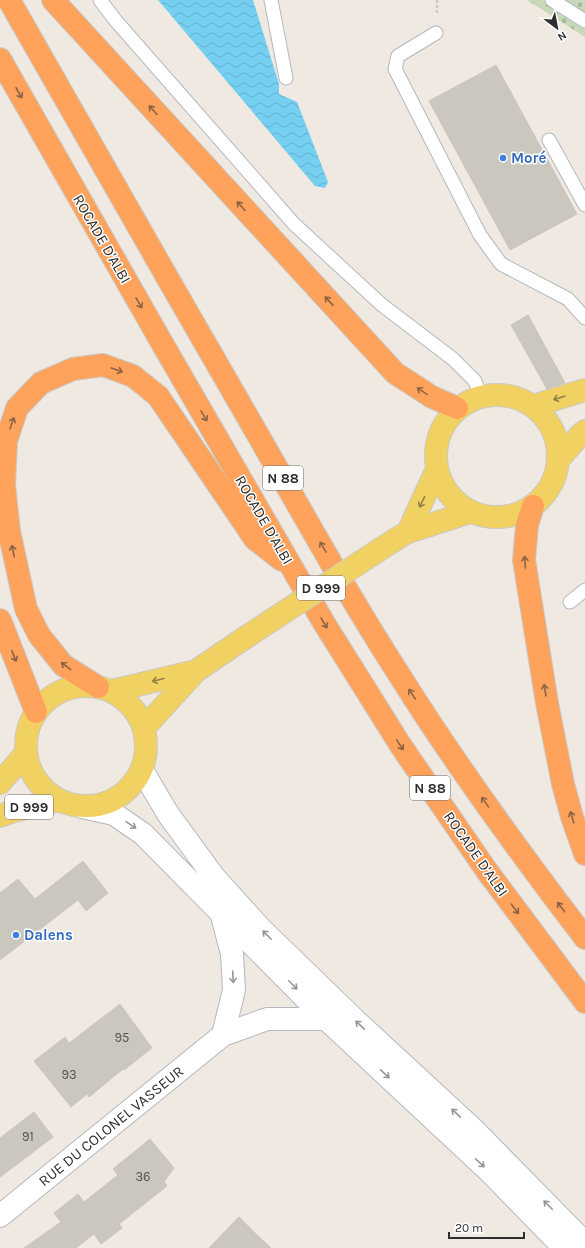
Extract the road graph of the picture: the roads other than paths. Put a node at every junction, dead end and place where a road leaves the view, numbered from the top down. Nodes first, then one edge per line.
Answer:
1 (9, 0) edge
2 (53, 0) edge
3 (100, 0) edge
4 (271, 0) edge
5 (552, 0) edge
6 (585, 21) edge
7 (436, 33) dead end
8 (0, 59) edge
9 (286, 78) dead end
10 (549, 140) dead end
11 (585, 205) edge
12 (585, 318) edge
13 (585, 390) edge
14 (481, 397) junction
15 (533, 406) junction
16 (457, 408) junction
17 (585, 431) edge
18 (558, 460) junction
19 (436, 472) junction
20 (532, 506) junction
21 (470, 512) junction
22 (402, 536) junction
23 (290, 565) junction
24 (585, 590) edge
25 (570, 602) dead end
26 (0, 620) edge
27 (196, 671) junction
28 (105, 689) junction
29 (36, 712) junction
30 (144, 728) junction
31 (26, 753) junction
32 (142, 770) junction
33 (0, 783) edge
34 (58, 800) junction
35 (82, 807) junction
36 (0, 816) edge
37 (585, 854) edge
38 (221, 912) junction
39 (585, 938) edge
40 (585, 1002) edge
41 (326, 1019) junction
42 (223, 1035) junction
43 (0, 1216) edge
44 (585, 1243) edge
45 (564, 1248) edge

39 -> 1 highway, N 88
16 -> 2 highway
3 - 14 lane
4 - 9 lane
5 - 6 lane
7 - 12 lane
8 -> 23 highway, ROCADE D'ALBI / N 88
10 - 11 lane
13 -> 15 main road
14 - 15 main road
14 - 16 main road
15 - 18 main road
16 - 19 main road
17 - 18 main road
18 - 20 main road
19 - 21 main road
19 -> 22 main road
20 - 21 main road
37 -> 20 highway
21 - 22 main road
22 - 27 main road, D 999, bridge
28 -> 23 highway
23 -> 40 highway, ROCADE D'ALBI / N 88
24 - 25 lane
26 -> 29 highway
27 -> 28 main road, D 999
27 - 30 main road, D 999
28 - 29 main road
28 - 30 main road
29 - 31 main road
30 - 32 main road
31 - 33 main road, D 999
31 - 34 main road
32 - 35 main road
44 -> 32 main road
34 - 35 main road
34 - 36 main road, D 999
35 -> 38 main road
38 -> 41 main road
38 -> 42 main road
41 - 42 main road, RUE DU COLONEL VASSEUR
41 -> 45 main road
42 - 43 main road, RUE DU COLONEL VASSEUR

